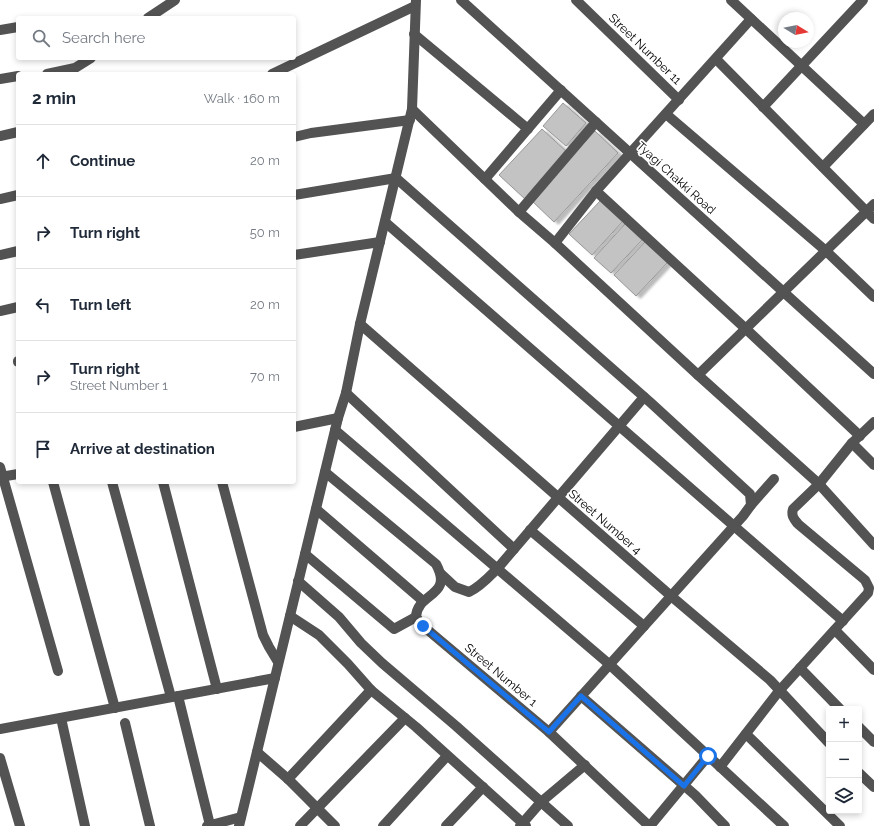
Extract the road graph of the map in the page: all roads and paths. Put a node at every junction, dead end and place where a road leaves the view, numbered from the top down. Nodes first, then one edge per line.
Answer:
1 (176, 0) edge
2 (461, 0) edge
3 (576, 0) edge
4 (731, 0) edge
5 (863, 0) edge
6 (416, 3) edge
7 (151, 16) edge
8 (751, 19) junction
9 (16, 26) edge
10 (0, 30) edge
11 (414, 34) junction
12 (716, 59) junction
13 (88, 60) edge
14 (802, 66) junction
15 (56, 72) edge
16 (276, 72) edge
17 (16, 76) edge
18 (0, 79) edge
19 (561, 90) junction
20 (679, 100) junction
21 (763, 107) junction
22 (412, 109) junction
23 (666, 114) junction
24 (874, 114) edge
25 (410, 120) junction
26 (596, 122) junction
27 (864, 124) junction
28 (528, 129) junction
29 (16, 132) edge
30 (0, 136) edge
31 (296, 137) edge
32 (630, 153) junction
33 (823, 167) junction
34 (396, 178) junction
35 (485, 179) junction
36 (596, 191) junction
37 (16, 195) edge
38 (296, 195) edge
39 (0, 199) edge
40 (874, 204) edge
41 (519, 212) junction
42 (866, 212) junction
43 (874, 219) edge
44 (385, 222) junction
45 (380, 242) junction
46 (555, 243) junction
47 (826, 251) junction
48 (16, 252) edge
49 (296, 254) edge
50 (0, 256) edge
51 (784, 292) junction
52 (874, 297) edge
53 (16, 307) edge
54 (0, 311) edge
55 (360, 324) junction
56 (746, 329) junction
57 (874, 374) edge
58 (698, 376) junction
59 (346, 393) junction
60 (644, 397) junction
61 (338, 418) junction
62 (874, 422) edge
63 (619, 426) junction
64 (296, 427) edge
65 (335, 430) junction
66 (856, 439) junction
67 (874, 465) edge
68 (325, 472) junction
69 (1, 474) edge
70 (16, 474) edge
71 (774, 479) dead end
72 (54, 484) edge
73 (113, 484) edge
74 (164, 484) edge
75 (223, 484) edge
76 (819, 484) junction
77 (558, 497) junction
78 (751, 504) junction
79 (316, 509) junction
80 (734, 526) junction
81 (530, 530) junction
82 (874, 545) edge
83 (514, 549) junction
84 (305, 554) junction
85 (497, 569) junction
86 (441, 574) junction
87 (298, 581) junction
88 (871, 589) edge
89 (671, 596) junction
90 (423, 601) junction
91 (290, 616) junction
92 (416, 617) junction
93 (843, 621) junction
94 (644, 626) junction
95 (835, 630) junction
96 (278, 662) junction
97 (609, 664) junction
98 (800, 668) junction
99 (874, 670) edge
100 (58, 671) dead end
101 (275, 678) junction
102 (218, 689) junction
103 (371, 690) junction
104 (779, 690) junction
105 (581, 696) junction
106 (174, 697) junction
107 (837, 706) edge
108 (115, 708) junction
109 (61, 718) junction
110 (404, 718) junction
111 (125, 723) dead end
112 (0, 729) edge
113 (862, 731) edge
114 (549, 732) junction
115 (746, 734) junction
116 (828, 742) edge
117 (874, 742) edge
118 (257, 752) junction
119 (447, 756) junction
120 (708, 756) junction
121 (0, 758) edge
122 (585, 765) junction
123 (720, 767) junction
124 (862, 775) edge
125 (288, 779) junction
126 (684, 786) junction
127 (483, 787) junction
128 (874, 787) edge
129 (541, 802) junction
130 (318, 809) junction
131 (240, 822) edge
132 (523, 825) edge
133 (20, 826) edge
134 (85, 826) edge
135 (150, 826) edge
136 (208, 826) edge
137 (300, 826) edge
138 (335, 826) edge
139 (382, 826) edge
140 (446, 826) edge
141 (568, 826) edge
142 (650, 826) edge
143 (725, 826) edge
144 (784, 826) edge
145 (840, 826) edge

1 - 7 street
2 - 19 street, Tyagi Chakki Road
3 - 20 street, Street Number 11
4 - 8 street
5 - 14 street
6 - 11 street
6 - 16 street
8 - 12 street
8 - 14 street
9 - 10 street
11 - 22 street
11 - 28 street
12 - 20 street
12 - 21 street
13 - 15 street
14 - 21 street
14 - 27 street
17 - 18 street
19 - 26 street, Tyagi Chakki Road
19 - 28 street
20 - 23 street
21 - 33 street
22 - 25 street
22 - 35 street
23 - 32 street
23 - 47 street
24 - 27 street
25 - 31 street
25 - 34 street
26 - 32 street, Tyagi Chakki Road
26 - 41 street
27 - 33 street
28 - 35 street
29 - 30 street
32 - 36 street
32 - 51 street, Tyagi Chakki Road
33 - 42 street
34 - 38 street
34 - 44 street
34 - 60 street
35 - 41 street
36 - 46 street
36 - 56 street
37 - 39 street
40 - 42 street
41 - 46 street
42 - 43 street
42 - 47 street
44 - 45 street
44 - 63 street
45 - 49 street
45 - 55 street
46 - 58 street
47 - 51 street
47 - 52 street
48 - 50 street
51 - 56 street
51 - 57 street, Tyagi Chakki Road
53 - 54 street
55 - 59 street
55 - 77 street, Street Number 4
56 - 58 street
56 - 66 street
58 - 76 street
59 - 61 street
59 - 83 street
60 - 63 street
60 - 78 street
61 - 64 street
61 - 65 street
62 - 66 street
63 - 77 street
63 - 80 street
65 - 68 street
65 - 85 street
66 - 67 street
66 - 76 street
68 - 79 street
68 - 86 street
69 - 70 street
69 - 100 street
71 - 78 street
72 - 108 street
73 - 106 street
74 - 102 street
75 - 96 street
76 - 82 street
76 - 88 street
77 - 81 street
77 - 89 street, Street Number 4
78 - 80 street
79 - 84 street
79 - 90 street
80 - 89 street
80 - 93 street
81 - 83 street
81 - 94 street
83 - 85 street
84 - 87 street
84 - 92 street
85 - 86 street
85 - 97 street
86 - 90 street
87 - 91 street
87 - 129 street
88 - 93 street
89 - 94 street
89 - 104 street, Street Number 4
90 - 92 street
91 - 96 street
91 - 103 street
92 - 114 street, Street Number 1
93 - 95 street
94 - 97 street
95 - 98 street
95 - 99 street
96 - 101 street
97 - 105 street
97 - 120 street
98 - 104 street
98 - 107 street
101 - 102 street
101 - 118 street
102 - 106 street
103 - 110 street
103 - 125 street
104 - 115 street
104 - 116 street, Street Number 4
105 - 114 street
105 - 126 street
106 - 108 street
106 - 136 street
108 - 109 street
109 - 112 street
109 - 134 street
110 - 119 street
110 - 130 street
111 - 135 street
113 - 117 street
114 - 122 street, Street Number 1
115 - 123 street
115 - 145 street
118 - 125 street
118 - 131 street
119 - 127 street
119 - 139 street
120 - 123 street
120 - 126 street
121 - 133 street
122 - 129 street
122 - 142 street, Street Number 1
123 - 144 street
124 - 128 street
125 - 130 street
126 - 142 street
126 - 143 street
127 - 132 street
127 - 140 street
129 - 132 street
129 - 141 street
130 - 137 street
130 - 138 street
131 - 136 street

